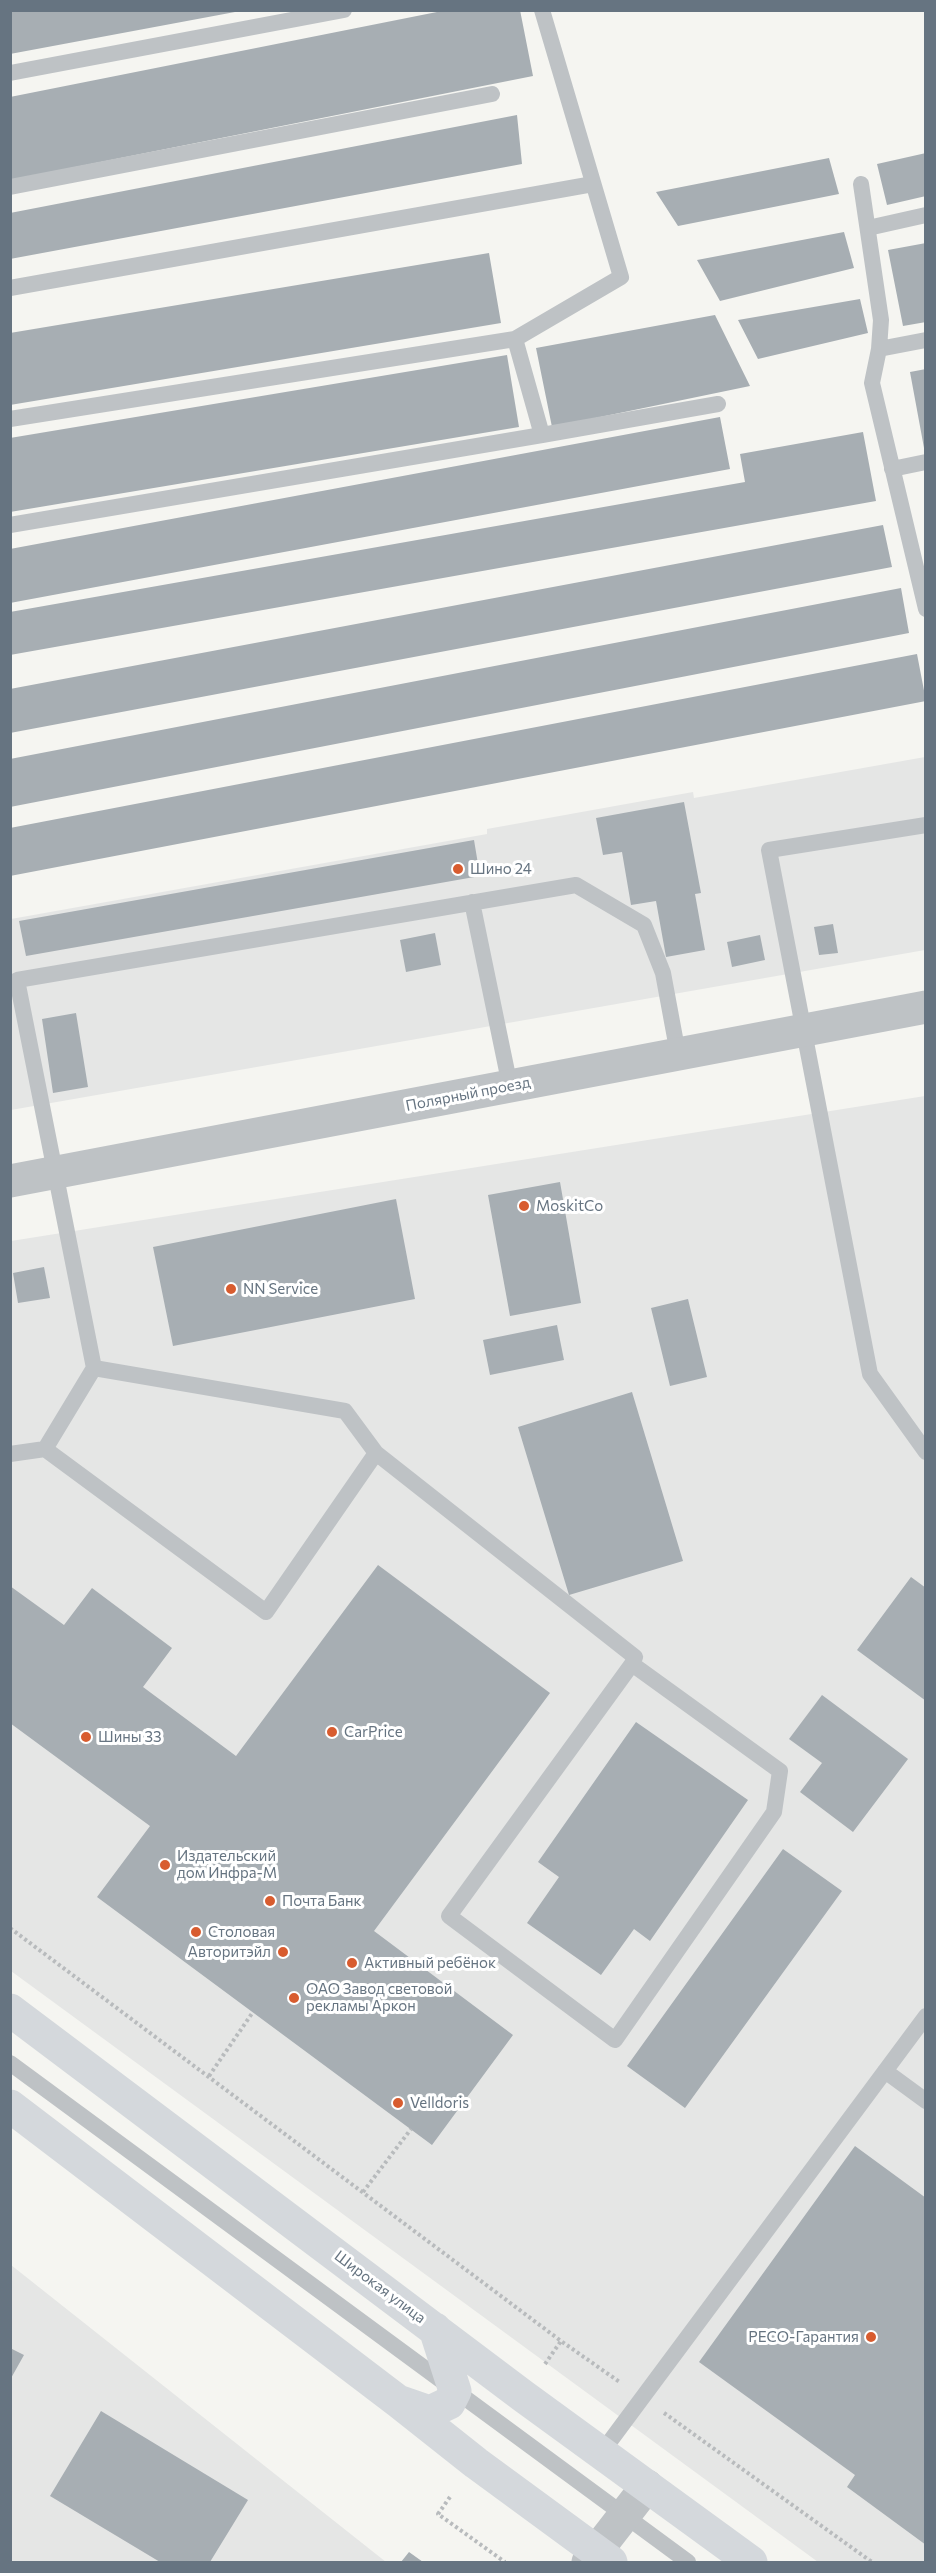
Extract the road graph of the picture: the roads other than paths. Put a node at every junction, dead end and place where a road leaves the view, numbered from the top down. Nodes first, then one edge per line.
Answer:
1 (344, 10) edge
2 (542, 10) edge
3 (10, 73) edge
4 (492, 94) dead end
5 (593, 184) junction
6 (861, 184) dead end
7 (10, 187) edge
8 (926, 215) edge
9 (868, 228) junction
10 (10, 288) edge
11 (515, 339) junction
12 (926, 340) edge
13 (879, 349) junction
14 (718, 405) dead end
15 (10, 419) edge
16 (542, 435) junction
17 (926, 462) edge
18 (892, 469) junction
19 (10, 525) edge
20 (926, 609) edge
21 (926, 825) edge
22 (472, 902) junction
23 (926, 1007) edge
24 (805, 1030) junction
25 (678, 1054) junction
26 (510, 1086) junction
27 (56, 1173) junction
28 (10, 1181) edge
29 (94, 1368) junction
30 (45, 1449) junction
31 (926, 1452) edge
32 (376, 1453) junction
33 (10, 1454) edge
34 (632, 1664) junction
35 (10, 2010) edge
36 (926, 2016) edge
37 (10, 2063) edge
38 (885, 2071) junction
39 (926, 2101) edge
40 (10, 2106) edge
41 (435, 2329) junction
42 (455, 2391) junction
43 (399, 2402) junction
44 (602, 2452) junction
45 (647, 2486) junction
46 (624, 2516) junction
47 (598, 2559) edge
48 (688, 2562) edge
49 (751, 2562) edge

1 - 3 lane
2 - 5 lane
4 - 7 lane
5 - 10 lane
5 - 11 lane
6 - 9 lane
8 - 9 lane
9 - 13 lane
11 - 15 lane
11 - 16 lane
12 - 13 lane
13 - 18 lane
14 - 16 lane
16 - 19 lane
17 - 18 lane
18 - 20 lane
21 - 24 lane
22 - 25 lane
22 - 26 lane
22 - 27 lane
23 - 24 street, Полярный проезд
24 - 25 street, Полярный проезд
24 - 31 lane
25 - 26 street, Полярный проезд
26 - 27 street, Полярный проезд
27 - 28 street, Полярный проезд
27 - 29 lane
29 - 30 lane
29 - 32 lane
30 - 32 lane
30 - 33 lane
32 - 34 lane
34 - 34 lane
35 - 41 main road, Широкая улица
36 - 38 lane
37 - 42 lane
38 - 39 lane
38 - 44 lane
40 - 43 main road
41 - 42 main road
41 - 44 main road, Широкая улица
42 - 43 main road
42 - 46 lane
43 - 47 main road
44 - 45 main road, Широкая улица
45 - 46 street
45 - 49 main road, Широкая улица
46 - 47 street
46 - 48 lane

